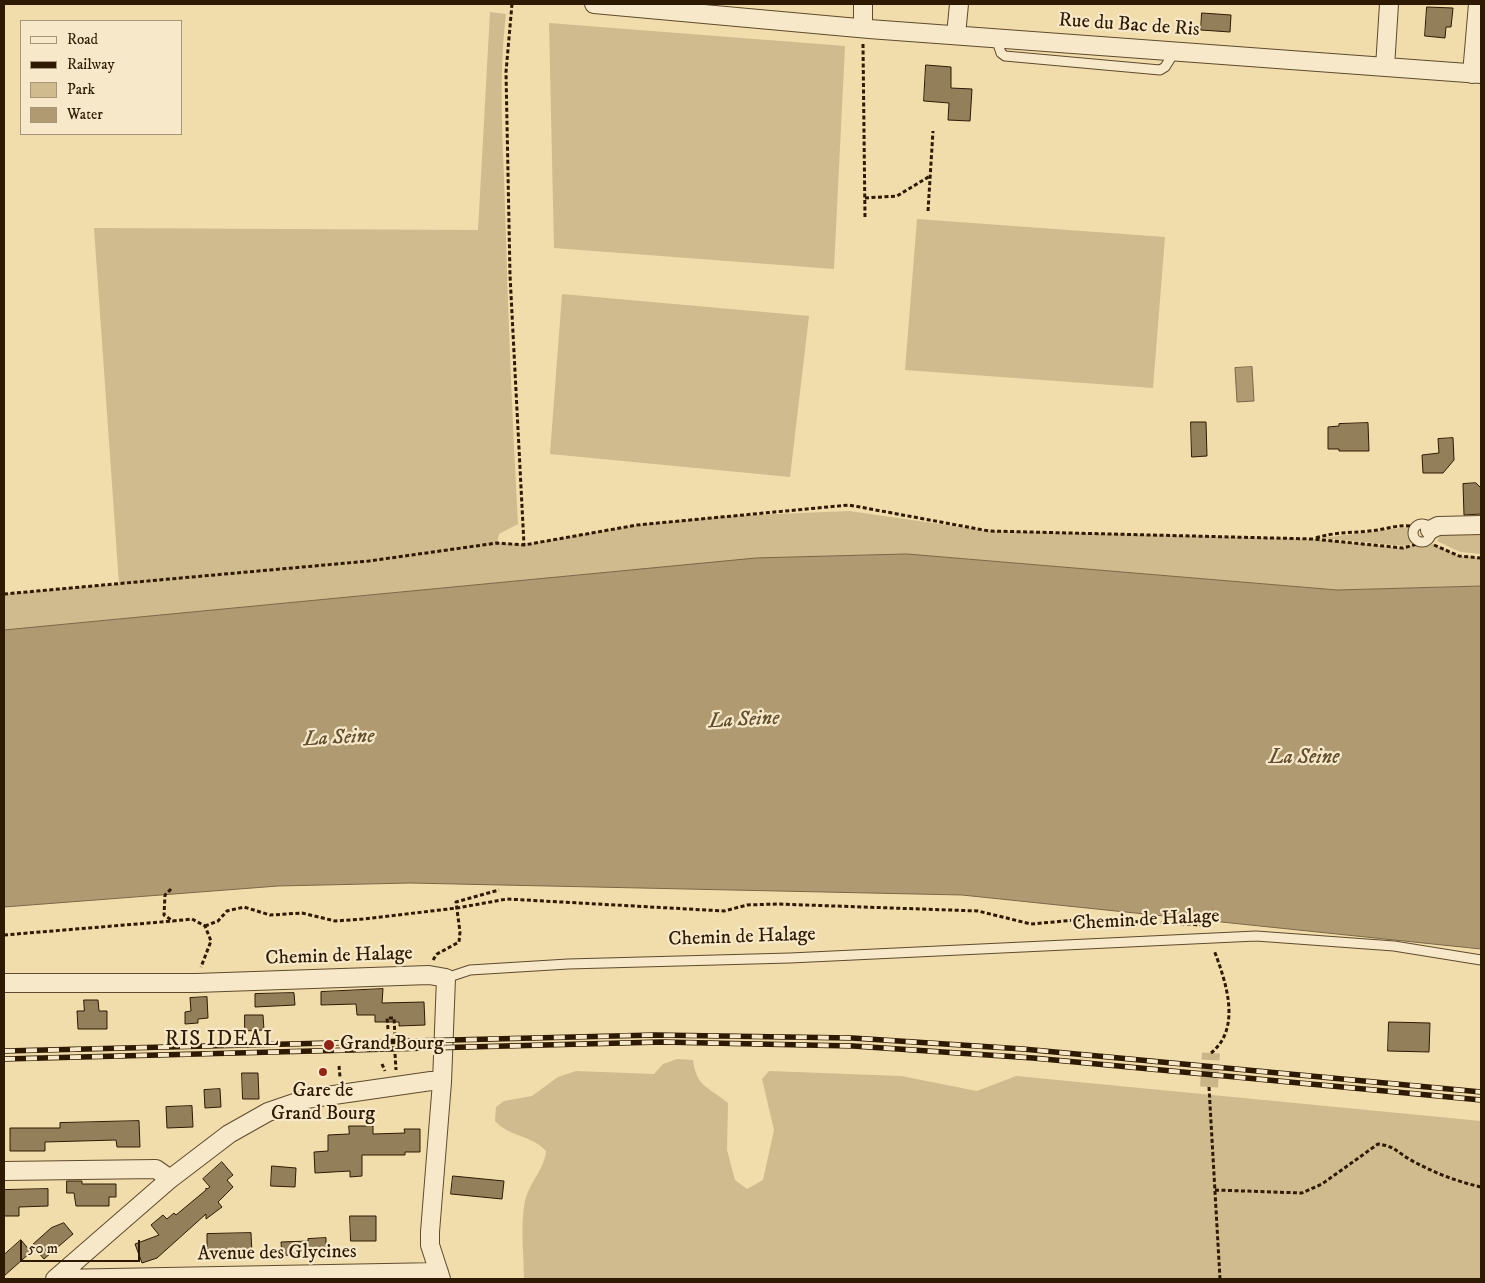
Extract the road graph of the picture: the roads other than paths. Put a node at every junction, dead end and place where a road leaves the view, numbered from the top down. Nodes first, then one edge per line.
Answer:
1 (594, 4) edge
2 (863, 4) edge
3 (959, 4) edge
4 (1389, 4) edge
5 (1478, 4) edge
6 (863, 28) junction
7 (956, 35) junction
8 (1386, 67) junction
9 (1477, 74) edge
10 (1481, 525) edge
11 (1423, 533) road end
12 (1481, 960) edge
13 (446, 978) junction
14 (4, 984) edge
15 (442, 1082) junction
16 (4, 1171) edge
17 (170, 1179) junction
18 (440, 1276) edge
19 (55, 1279) edge

1 - 6 street, Rue du Bac de Ris
2 - 6 street
3 - 7 street
4 - 8 street
5 - 9 street
6 - 7 street, Rue du Bac de Ris
7 - 8 street, Rue du Bac de Ris
8 - 9 street, Rue du Bac de Ris
10 - 11 street
12 - 13 lane, Chemin de Halage
13 - 14 street, Chemin de Halage
13 - 15 street
15 - 17 street
15 - 18 street
16 - 17 street
17 - 19 street
18 - 19 street, Avenue des Glycines

